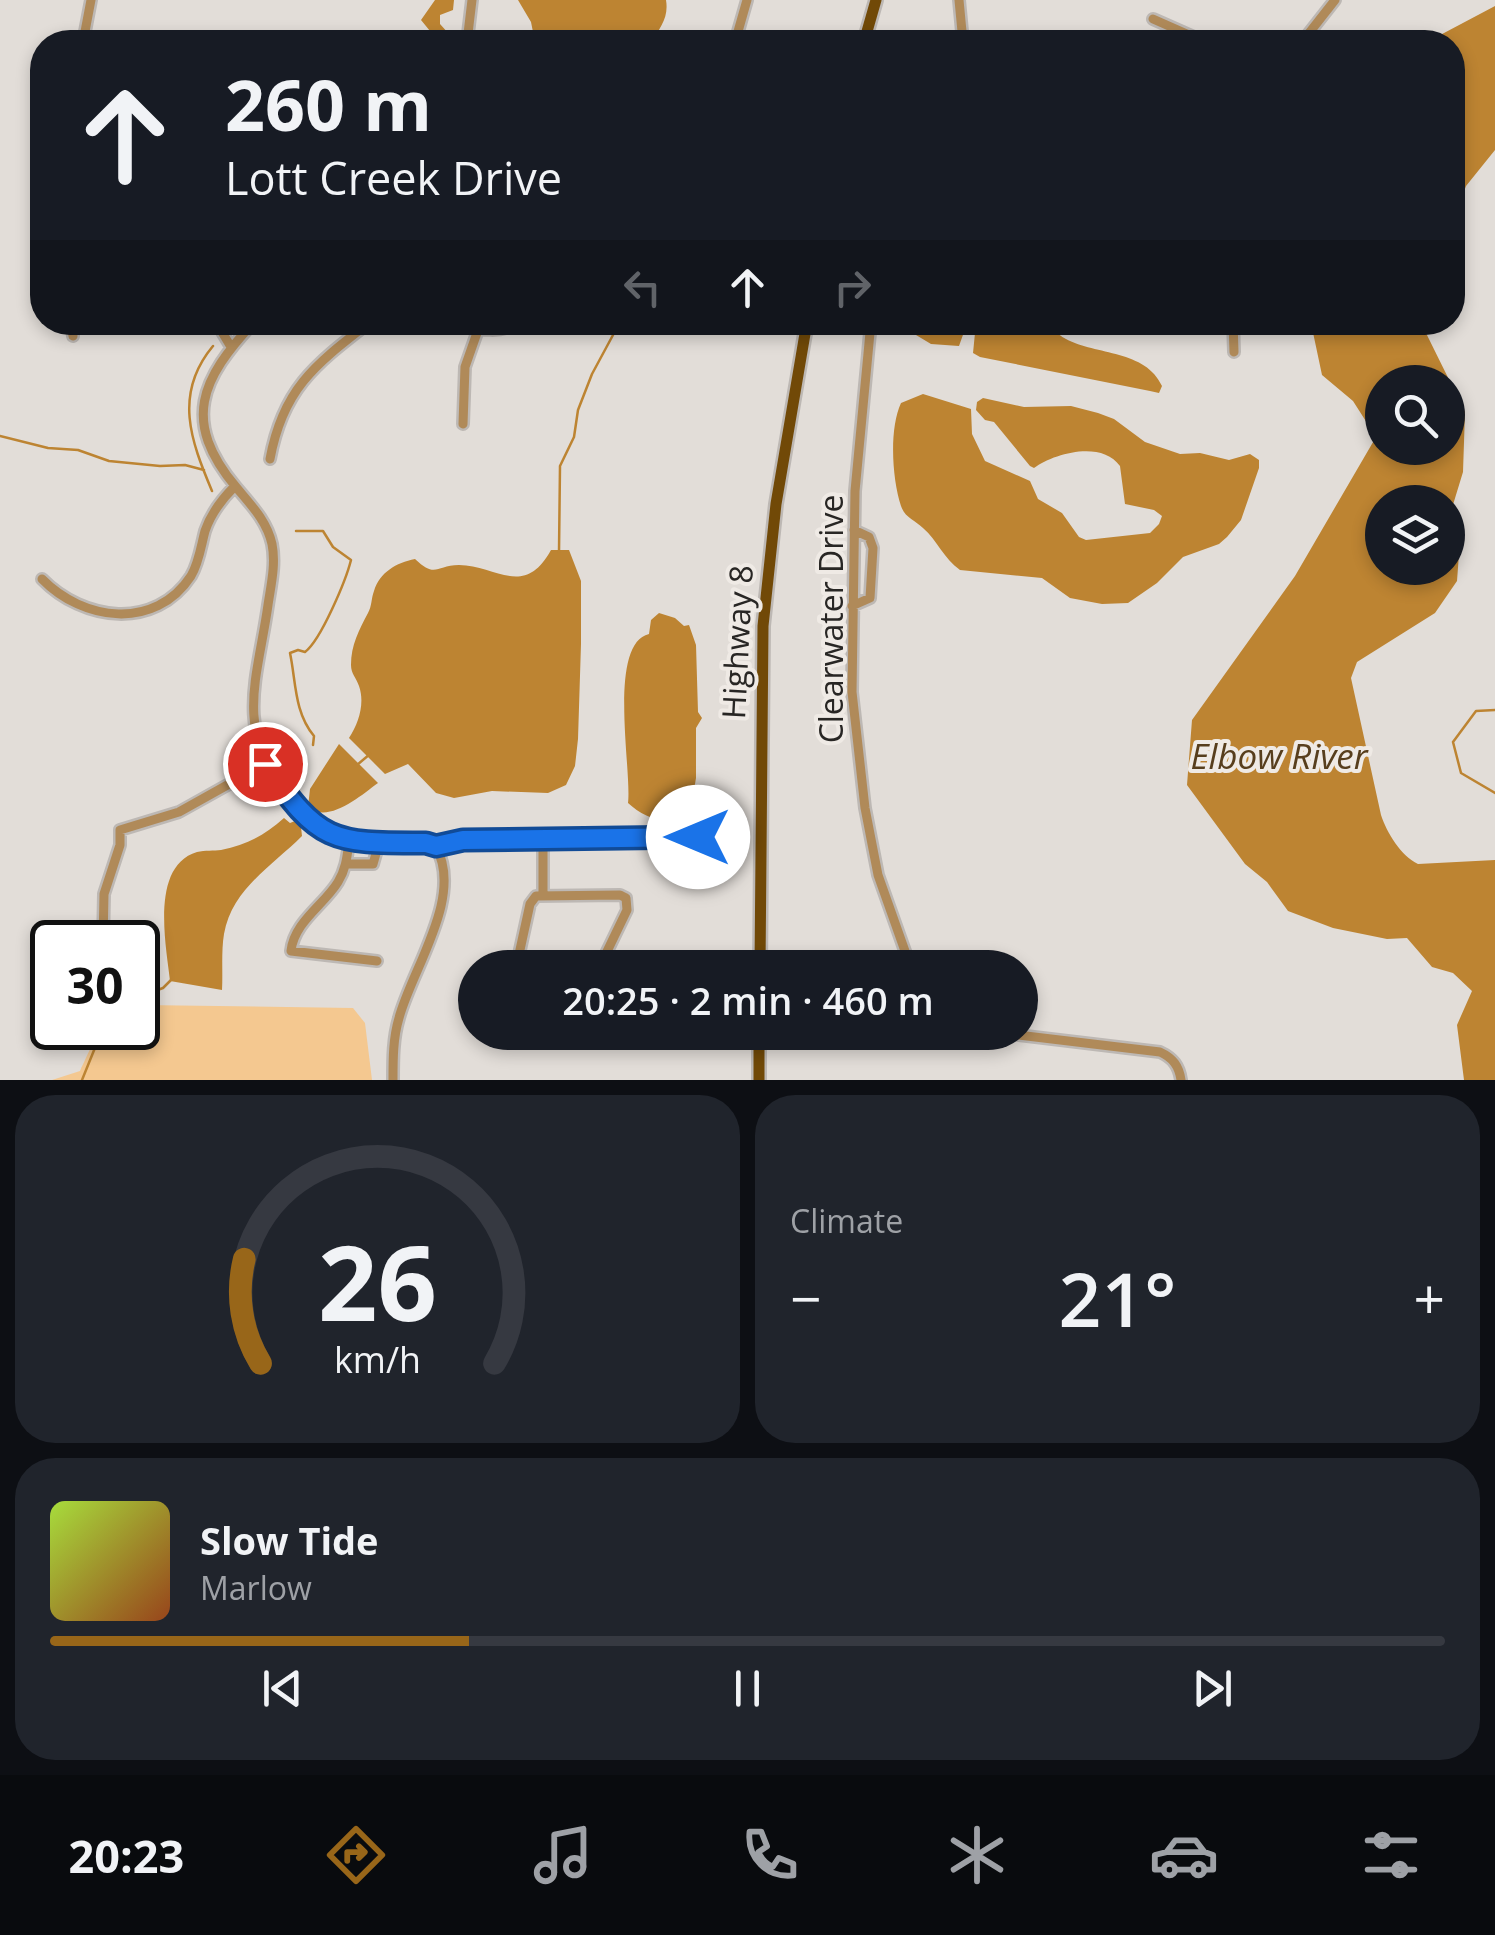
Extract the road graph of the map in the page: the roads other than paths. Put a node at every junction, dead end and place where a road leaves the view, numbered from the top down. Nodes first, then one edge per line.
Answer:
1 (91, 0) edge
2 (472, 0) edge
3 (748, 0) edge
4 (876, 0) edge
5 (959, 0) edge
6 (1335, 0) edge
7 (1153, 20) dead end
8 (85, 30) edge
9 (468, 30) edge
10 (739, 30) edge
11 (867, 30) edge
12 (963, 30) edge
13 (1177, 30) edge
14 (1311, 30) edge
15 (224, 335) edge
16 (243, 335) edge
17 (353, 335) edge
18 (476, 335) edge
19 (805, 335) edge
20 (870, 335) edge
21 (1233, 335) edge
22 (232, 347) junction
23 (1234, 352) dead end
24 (463, 424) dead end
25 (270, 459) dead end
26 (235, 486) junction
27 (854, 530) junction
28 (42, 580) dead end
29 (852, 606) junction
30 (265, 764) junction
31 (698, 837) dead end
32 (543, 838) junction
33 (349, 842) junction
34 (378, 843) junction
35 (436, 846) junction
36 (346, 864) junction
37 (543, 895) junction
38 (103, 920) edge
39 (520, 950) edge
40 (608, 950) edge
41 (760, 950) edge
42 (905, 950) edge
43 (377, 962) dead end
44 (1038, 1037) edge
45 (760, 1050) edge
46 (394, 1080) edge
47 (759, 1080) edge
48 (1181, 1080) edge

1 - 8 street
2 - 9 street
3 - 10 street
4 - 11 main road
5 - 12 street
6 - 14 street
7 - 13 street
15 - 22 street
16 - 22 street
17 - 25 street
18 - 24 street
19 - 41 main road, Highway 8
20 - 27 street, Clearwater Drive
21 - 23 street
22 - 26 street
26 - 28 street
26 - 30 street
27 - 29 street, Clearwater Drive
27 - 29 street
29 - 42 street, Clearwater Drive
30 - 33 street
30 - 38 street
31 - 32 street
32 - 35 street
32 - 37 street
33 - 34 street
33 - 36 street
34 - 35 street
34 - 36 street
35 - 46 street
36 - 43 street
37 - 39 street
37 - 40 street
44 - 48 street
45 - 47 main road

